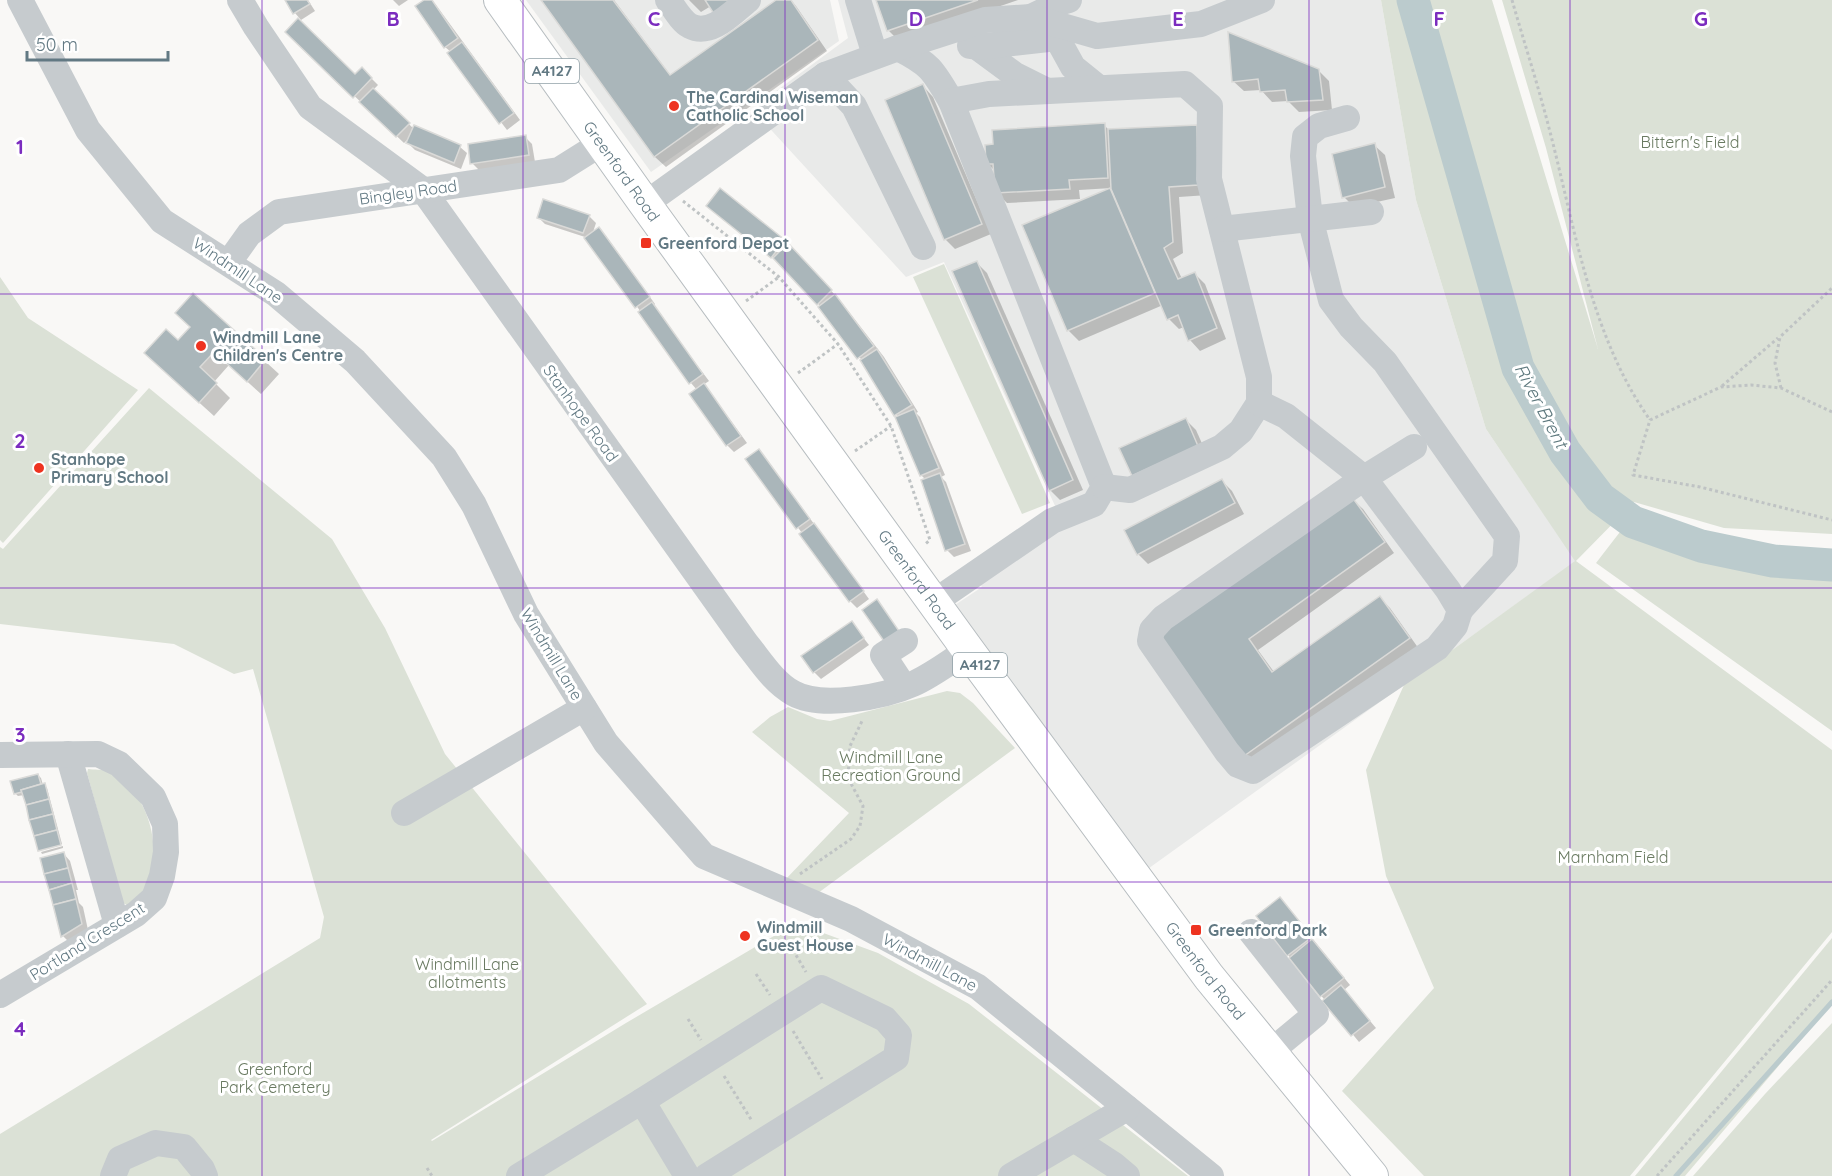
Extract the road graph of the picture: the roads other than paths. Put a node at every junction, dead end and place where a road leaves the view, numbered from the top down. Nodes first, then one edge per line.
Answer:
1 (20, 0) edge
2 (240, 0) edge
3 (500, 0) edge
4 (668, 0) edge
5 (748, 0) edge
6 (858, 0) edge
7 (1011, 0) edge
8 (1069, 0) edge
9 (1262, 0) edge
10 (1031, 17) junction
11 (985, 20) junction
12 (925, 40) junction
13 (976, 47) junction
14 (886, 52) junction
15 (825, 75) junction
16 (1100, 88) junction
17 (1047, 91) junction
18 (951, 101) junction
19 (1347, 118) dead end
20 (602, 143) junction
21 (423, 190) junction
22 (656, 197) junction
23 (1371, 212) dead end
24 (1310, 218) junction
25 (1222, 229) junction
26 (923, 247) dead end
27 (229, 262) junction
28 (1259, 403) junction
29 (1414, 447) dead end
30 (1364, 478) junction
31 (1104, 487) junction
32 (934, 602) junction
33 (1460, 610) junction
34 (905, 641) dead end
35 (968, 650) junction
36 (904, 687) junction
37 (584, 708) junction
38 (68, 754) junction
39 (0, 755) edge
40 (404, 813) dead end
41 (117, 925) junction
42 (1251, 932) dead end
43 (0, 995) edge
44 (1270, 1052) junction
45 (642, 1101) junction
46 (1127, 1108) junction
47 (1074, 1139) junction
48 (116, 1168) edge
49 (94, 1176) edge
50 (205, 1176) edge
51 (519, 1176) edge
52 (687, 1176) edge
53 (707, 1176) edge
54 (1011, 1176) edge
55 (1127, 1176) edge
56 (1212, 1176) edge
57 (1372, 1176) edge

1 - 27 street, Windmill Lane
2 - 21 street, Stanhope Road
3 - 20 main road, Greenford Road / A4127
4 - 5 street
6 - 14 street
7 - 11 street
8 - 10 street
9 - 10 street
10 - 11 street
11 - 12 street
12 - 13 street
12 - 14 street
13 - 16 street
13 - 17 street
14 - 15 street
14 - 18 street
15 - 22 street
15 - 26 street
16 - 17 street
16 - 25 street
17 - 18 street
18 - 31 street
19 - 24 street
20 - 21 street, Bingley Road
20 - 22 main road, Greenford Road / A4127
21 - 27 street, Bingley Road
21 - 36 street, Stanhope Road
22 - 32 main road, Greenford Road / A4127
23 - 24 street
24 - 25 street
24 - 33 street
25 - 28 street
27 - 37 street, Windmill Lane
28 - 30 street
28 - 31 street
29 - 30 street
30 - 33 street
30 - 33 street
31 - 32 street
32 - 35 main road, Greenford Road / A4127
34 - 36 street
35 - 36 street, Stanhope Road
35 - 44 main road, Greenford Road / A4127
37 - 40 street
37 - 46 street, Windmill Lane
38 - 39 street, Portland Crescent
38 - 41 street
38 - 41 street, Portland Crescent
41 - 43 street, Portland Crescent
42 - 44 street
44 - 57 main road, Greenford Road / A4127
45 - 51 street
45 - 52 street
45 - 53 street
46 - 47 street
46 - 56 street, Windmill Lane
47 - 54 street
47 - 55 street
48 - 49 street
48 - 50 street

